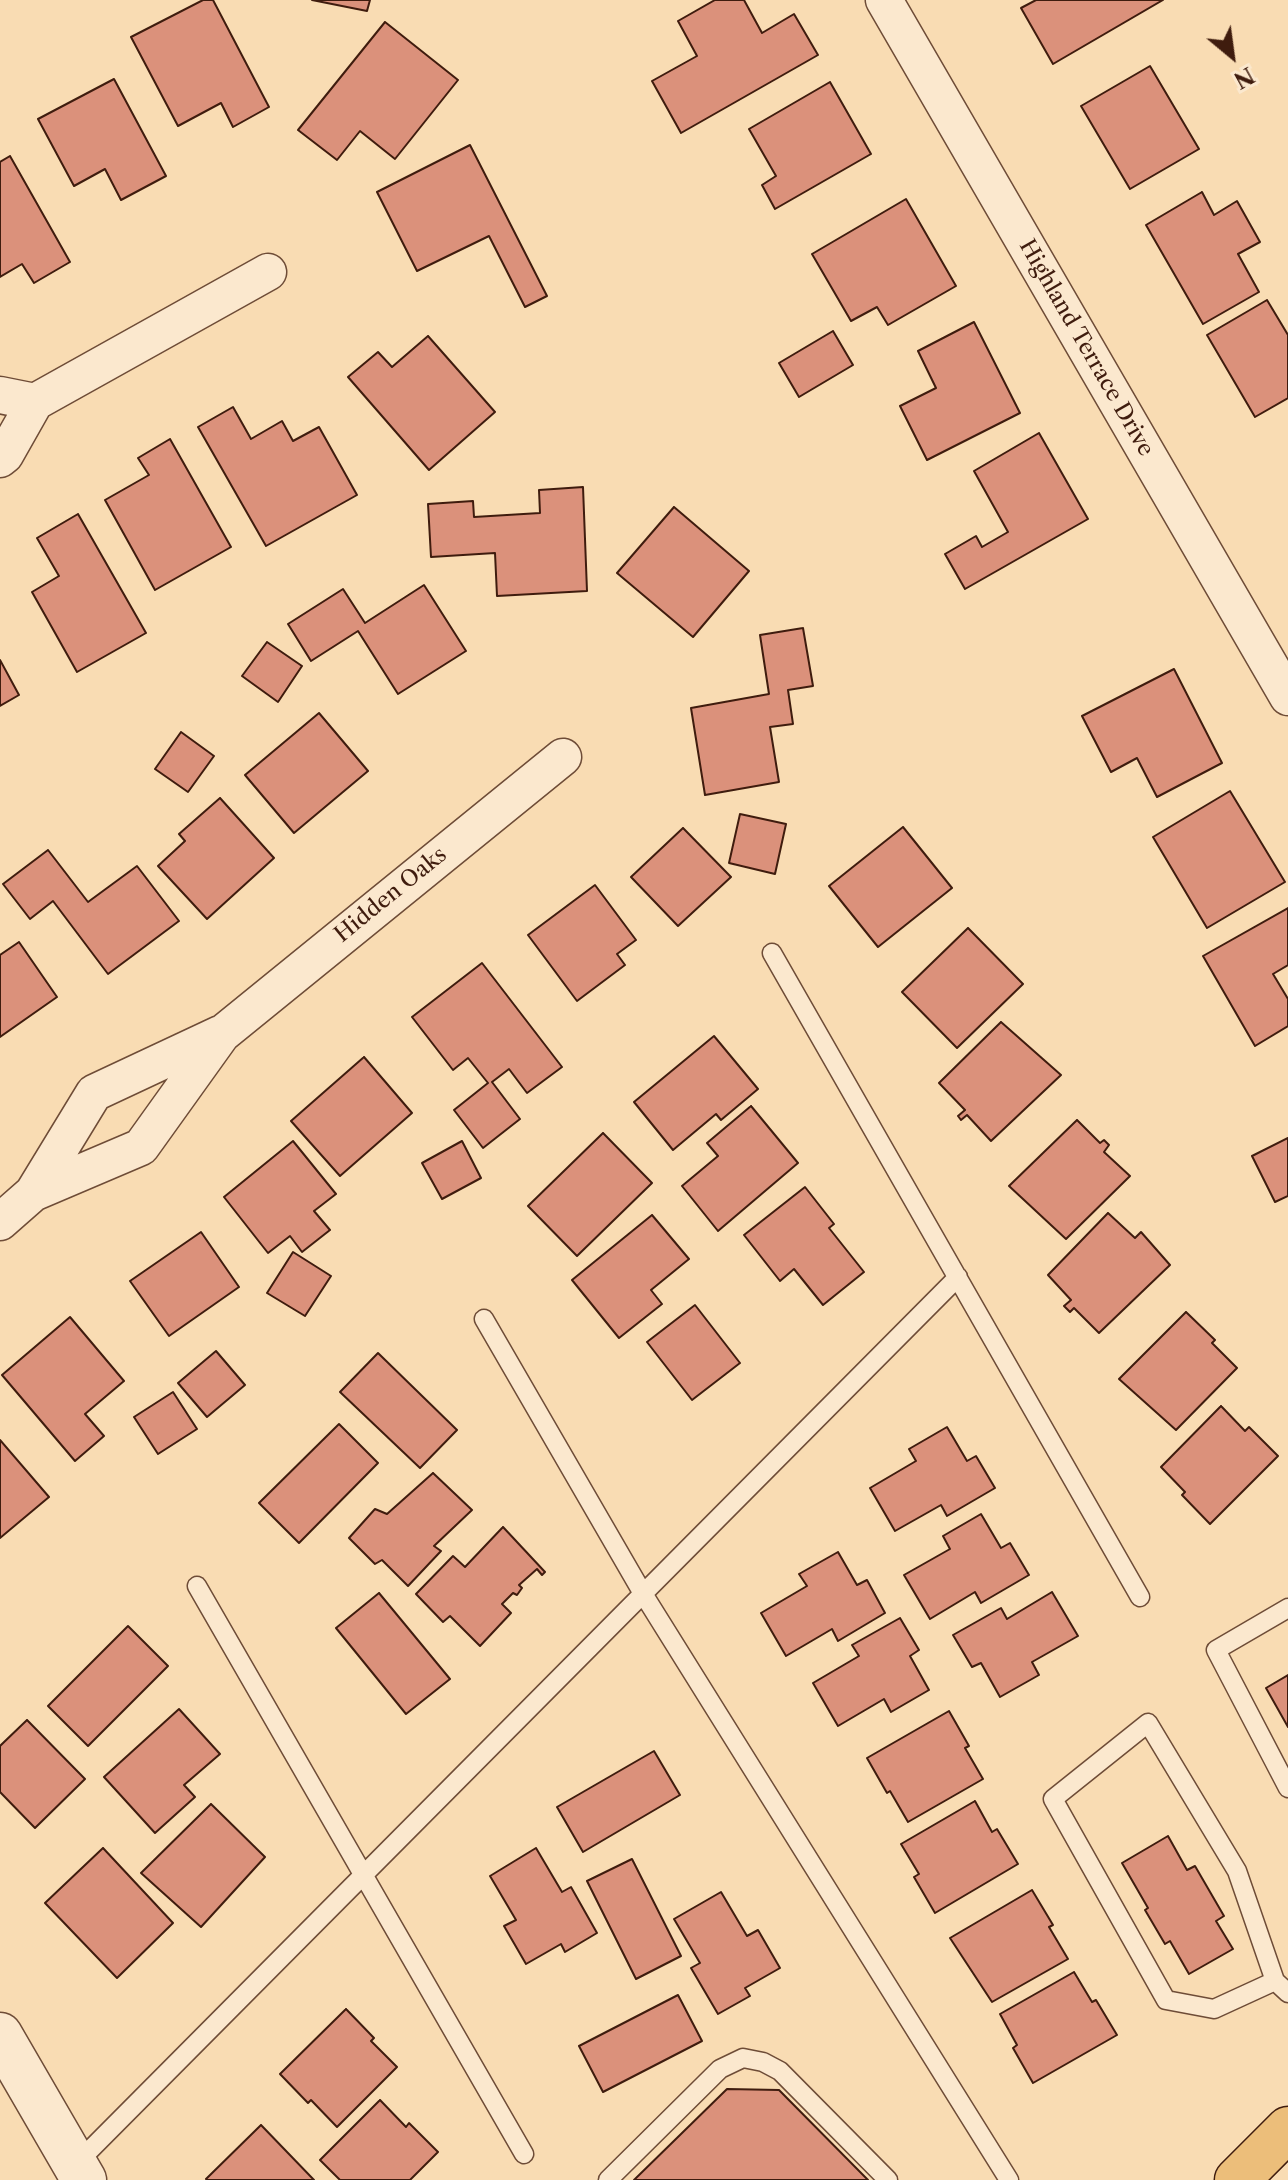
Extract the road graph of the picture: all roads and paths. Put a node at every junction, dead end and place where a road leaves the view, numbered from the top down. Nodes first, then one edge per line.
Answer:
1 (884, 0) edge
2 (268, 272) dead end
3 (0, 395) edge
4 (35, 402) junction
5 (0, 459) edge
6 (1288, 697) edge
7 (563, 757) dead end
8 (772, 953) dead end
9 (222, 1034) junction
10 (33, 1193) junction
11 (0, 1222) edge
12 (958, 1277) junction
13 (484, 1319) dead end
14 (197, 1586) dead end
15 (642, 1592) junction
16 (1140, 1597) dead end
17 (1288, 1608) edge
18 (1288, 1788) edge
19 (363, 1874) junction
20 (1282, 1987) edge
21 (0, 2035) edge
22 (1288, 2129) edge
23 (524, 2154) dead end
24 (80, 2173) edge
25 (608, 2180) edge
26 (888, 2180) edge
27 (1009, 2180) edge
28 (1237, 2180) edge

1 - 6 street, Highland Terrace Drive
2 - 4 street
3 - 4 street
4 - 5 street
7 - 9 street, Hidden Oaks
8 - 12 lane
9 - 10 street, Hidden Oaks
9 - 10 street, Hidden Oaks
10 - 11 street, Hidden Oaks
12 - 15 lane
12 - 16 lane
13 - 15 lane
14 - 19 lane
15 - 19 lane
15 - 27 lane
17 - 18 lane
19 - 23 lane
19 - 24 lane
20 - 20 lane
21 - 24 street
22 - 28 main road
25 - 26 lane

